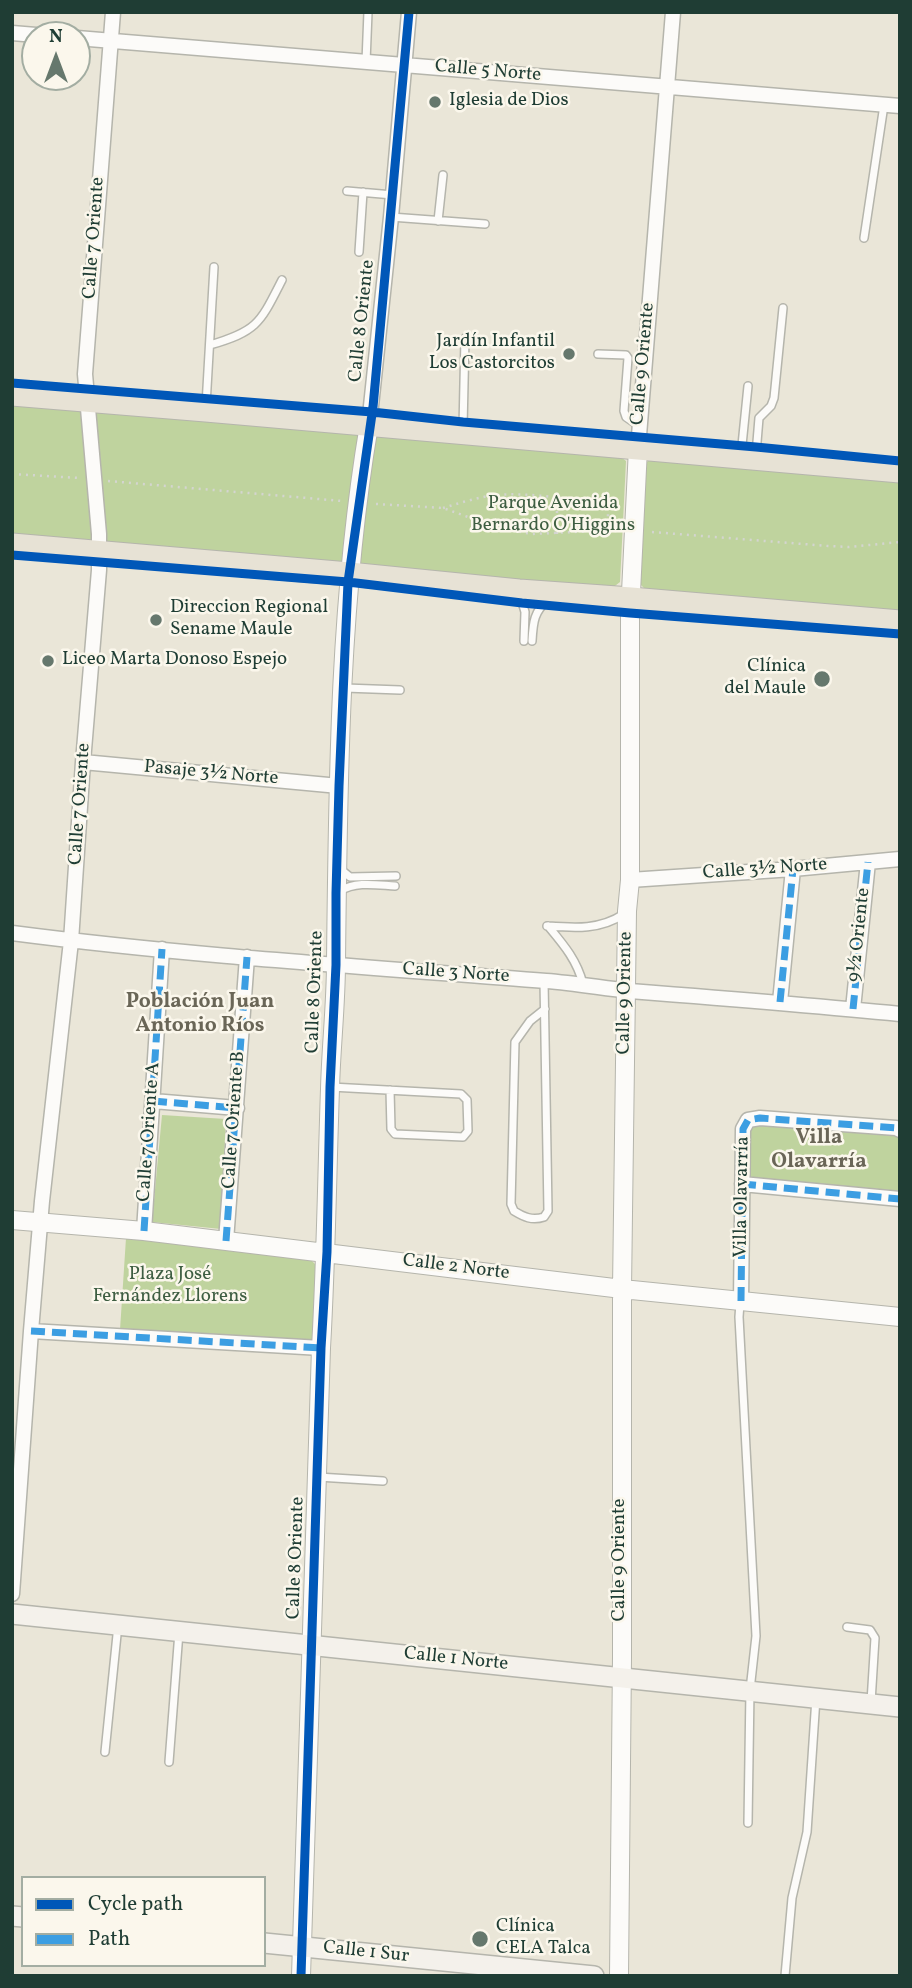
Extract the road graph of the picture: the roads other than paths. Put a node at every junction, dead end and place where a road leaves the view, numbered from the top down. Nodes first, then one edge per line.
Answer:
1 (113, 12) edge
2 (368, 12) edge
3 (409, 12) edge
4 (673, 12) edge
5 (91, 39) edge
6 (111, 41) junction
7 (366, 62) junction
8 (404, 65) junction
9 (666, 87) junction
10 (884, 105) junction
11 (900, 106) edge
12 (443, 175) dead end
13 (346, 191) dead end
14 (363, 192) junction
15 (393, 195) junction
16 (391, 217) junction
17 (438, 221) junction
18 (485, 224) dead end
19 (864, 238) dead end
20 (359, 252) dead end
21 (214, 267) dead end
22 (282, 280) dead end
23 (783, 308) dead end
24 (466, 338) dead end
25 (209, 345) junction
26 (598, 354) dead end
27 (748, 386) dead end
28 (12, 394) edge
29 (87, 401) junction
30 (206, 410) junction
31 (369, 425) junction
32 (462, 433) junction
33 (639, 437) junction
34 (748, 458) junction
35 (900, 471) edge
36 (12, 545) edge
37 (100, 552) junction
38 (349, 574) junction
39 (519, 591) junction
40 (555, 594) junction
41 (631, 599) junction
42 (900, 622) edge
43 (343, 688) junction
44 (400, 690) dead end
45 (83, 762) junction
46 (339, 786) junction
47 (900, 859) edge
48 (868, 862) junction
49 (337, 866) junction
50 (793, 869) junction
51 (396, 876) dead end
52 (629, 880) junction
53 (395, 886) dead end
54 (336, 893) junction
55 (627, 911) junction
56 (12, 933) edge
57 (71, 941) junction
58 (162, 949) junction
59 (247, 957) junction
60 (336, 965) junction
61 (544, 981) junction
62 (583, 984) junction
63 (627, 990) junction
64 (780, 1002) junction
65 (545, 1009) junction
66 (853, 1009) junction
67 (900, 1014) edge
68 (330, 1087) junction
69 (390, 1090) junction
70 (153, 1101) junction
71 (237, 1108) junction
72 (900, 1130) edge
73 (742, 1184) junction
74 (900, 1199) edge
75 (12, 1220) edge
76 (41, 1223) junction
77 (144, 1231) junction
78 (226, 1241) junction
79 (327, 1252) junction
80 (622, 1289) junction
81 (741, 1301) junction
82 (900, 1317) edge
83 (31, 1331) junction
84 (321, 1348) junction
85 (317, 1477) junction
86 (383, 1480) dead end
87 (12, 1594) edge
88 (12, 1614) edge
89 (118, 1625) junction
90 (847, 1627) dead end
91 (179, 1631) junction
92 (312, 1645) junction
93 (621, 1676) junction
94 (750, 1690) junction
95 (816, 1698) junction
96 (870, 1703) junction
97 (900, 1707) edge
98 (105, 1752) dead end
99 (169, 1762) dead end
100 (748, 1823) dead end
101 (266, 1943) edge
102 (302, 1947) junction
103 (301, 1976) edge
104 (594, 1976) edge
105 (619, 1976) edge
106 (785, 1976) edge

1 - 6 street, Calle 7 Oriente
2 - 7 lane
3 - 8 street, Calle 8 Oriente
4 - 9 street, Calle 9 Oriente
5 - 6 street, Calle 5 Norte
6 - 7 street, Calle 5 Norte
6 - 29 street, Calle 7 Oriente
7 - 8 street, Calle 5 Norte
8 - 9 street, Calle 5 Norte
8 - 15 street, Calle 8 Oriente
9 - 10 street, Calle 5 Norte
9 - 33 street, Calle 9 Oriente
10 - 11 street, Calle 5 Norte
10 - 19 lane
12 - 17 lane
13 - 14 lane
14 - 15 lane
14 - 20 lane
15 - 16 street, Calle 8 Oriente
16 - 17 lane
16 - 31 street, Calle 8 Oriente
17 - 18 lane
21 - 25 lane
22 - 25 lane
23 - 34 lane
24 - 32 lane
25 - 30 lane
26 - 33 lane
27 - 34 lane
28 - 29 main road
29 - 30 main road
29 - 37 street, Calle 7 Oriente
30 - 31 main road
31 - 32 main road
31 - 38 street, Calle 8 Oriente
32 - 33 main road
33 - 34 main road
33 - 41 street, Calle 9 Oriente
34 - 35 main road
36 - 37 main road
37 - 38 main road
37 - 45 street, Calle 7 Oriente
38 - 39 main road
38 - 43 street, Calle 8 Oriente
39 - 40 main road
39 - 40 lane
40 - 41 main road
41 - 42 main road
41 - 52 street, Calle 9 Oriente
43 - 44 lane
43 - 46 street, Calle 8 Oriente
45 - 46 street, Pasaje 3½ Norte
45 - 57 street, Calle 7 Oriente
46 - 49 street, Calle 8 Oriente
47 - 48 street, Calle 3½ Norte
48 - 50 street, Calle 3½ Norte
48 - 66 street, 9½ Oriente
49 - 51 lane
49 - 54 street, Calle 8 Oriente
50 - 52 street, Calle 3½ Norte
50 - 64 street
52 - 55 street, Calle 9 Oriente
53 - 54 lane
54 - 60 street, Calle 8 Oriente
55 - 62 lane
55 - 63 street, Calle 9 Oriente
56 - 57 street, Calle 3 Norte
57 - 58 street, Calle 3 Norte
57 - 76 street, Calle 7 Oriente
58 - 59 street, Calle 3 Norte
58 - 70 street, Calle 7 Oriente A
59 - 60 street, Calle 3 Norte
59 - 71 street, Calle 7 Oriente B
60 - 61 street, Calle 3 Norte
60 - 68 street, Calle 8 Oriente
61 - 62 street, Calle 3 Norte
61 - 65 lane
62 - 63 street, Calle 3 Norte
63 - 64 street, Calle 3 Norte
63 - 80 street, Calle 9 Oriente
64 - 66 street, Calle 3 Norte
65 - 65 lane
66 - 67 street, Calle 3 Norte
68 - 69 lane
68 - 79 street, Calle 8 Oriente
69 - 69 lane
70 - 71 street
70 - 77 street, Calle 7 Oriente A
71 - 78 street, Calle 7 Oriente B
72 - 73 street, Villa Olavarría
73 - 74 street
73 - 81 street, Villa Olavarría
75 - 76 street, Calle 2 Norte
76 - 77 street, Calle 2 Norte
76 - 83 street, Calle 7 Oriente
77 - 78 street, Calle 2 Norte
78 - 79 street, Calle 2 Norte
79 - 80 street, Calle 2 Norte
79 - 84 street, Calle 8 Oriente
80 - 81 street, Calle 2 Norte
80 - 93 street, Calle 9 Oriente
81 - 82 street, Calle 2 Norte
81 - 94 lane
83 - 84 street
83 - 87 street, Calle 7 Oriente
84 - 85 street, Calle 8 Oriente
85 - 86 lane
85 - 92 street, Calle 8 Oriente
88 - 89 main road, Calle 1 Norte
89 - 91 main road, Calle 1 Norte
89 - 98 lane
90 - 96 lane
91 - 92 main road, Calle 1 Norte
91 - 99 lane
92 - 93 main road, Calle 1 Norte
92 - 102 street, Calle 8 Oriente
93 - 94 main road, Calle 1 Norte
93 - 105 street, Calle 9 Oriente
94 - 95 main road, Calle 1 Norte
94 - 100 lane
95 - 96 main road, Calle 1 Norte
95 - 106 lane
96 - 97 main road, Calle 1 Norte
101 - 102 main road, Calle 1 Sur
102 - 103 street, Calle 8 Oriente
102 - 104 main road, Calle 1 Sur

